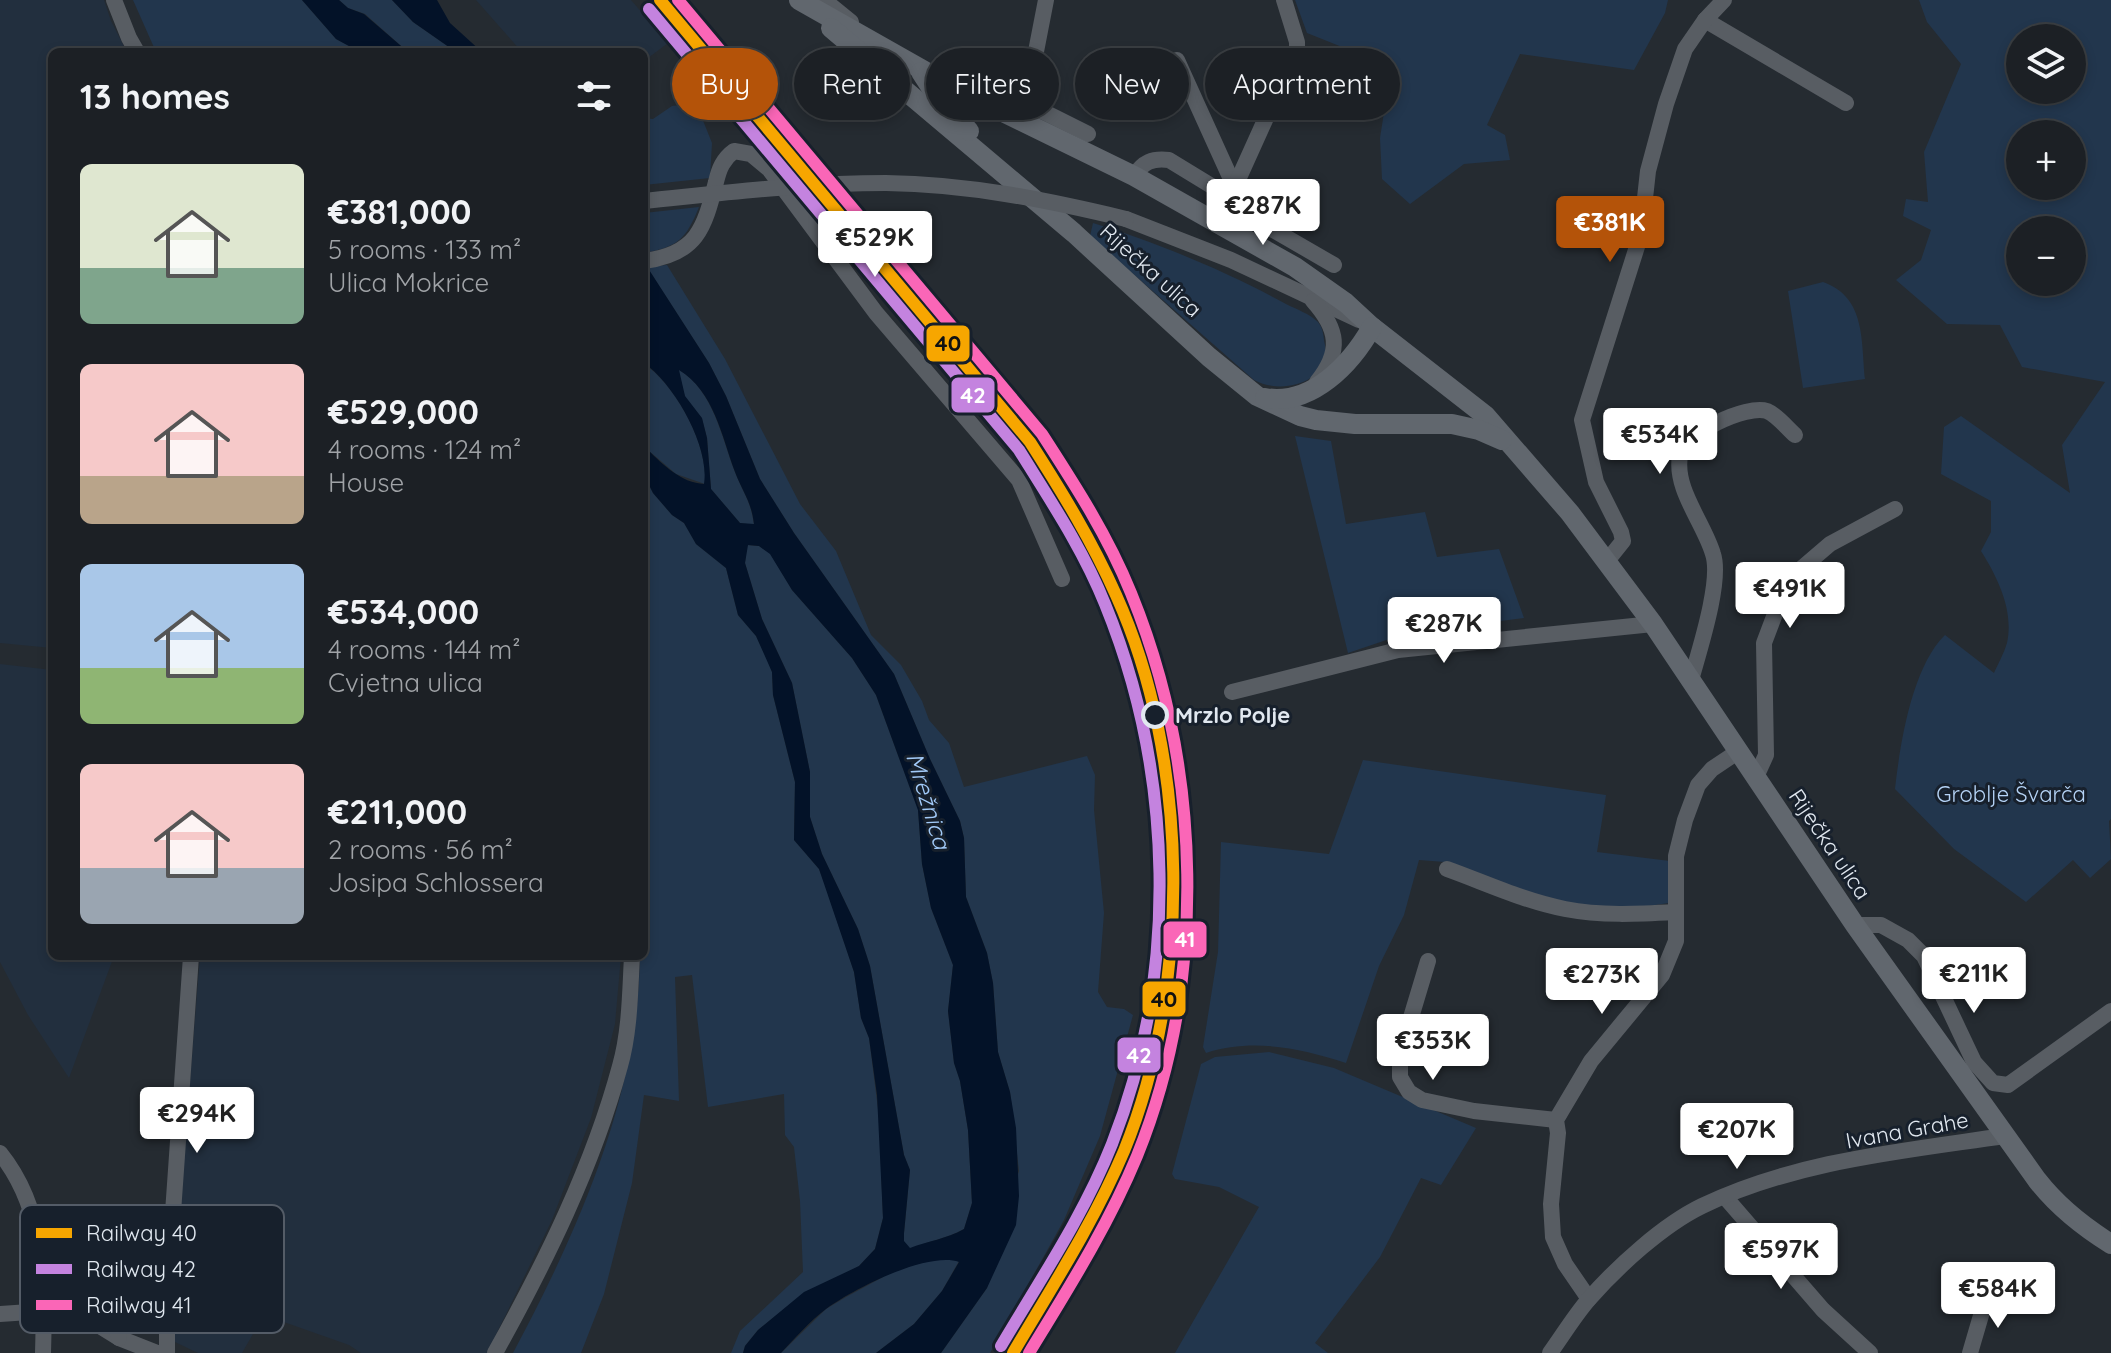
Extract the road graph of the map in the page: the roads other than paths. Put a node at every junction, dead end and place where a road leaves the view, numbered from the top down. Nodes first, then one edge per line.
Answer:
1 (114, 0) edge
2 (798, 0) edge
3 (824, 0) edge
4 (1046, 0) edge
5 (1284, 0) edge
6 (1724, 0) edge
7 (1705, 20) junction
8 (135, 48) edge
9 (883, 48) joint
10 (1036, 48) edge
11 (910, 64) edge
12 (919, 69) junction
13 (926, 72) edge
14 (1189, 89) edge
15 (1846, 103) dead end
16 (1038, 120) edge
17 (1048, 120) edge
18 (1088, 134) dead end
19 (1134, 176) junction
20 (1008, 177) junction
21 (1231, 192) junction
22 (648, 201) edge
23 (650, 260) edge
24 (1334, 265) dead end
25 (1309, 296) junction
26 (1372, 327) junction
27 (1312, 388) junction
28 (1257, 396) junction
29 (1795, 435) dead end
30 (1523, 457) junction
31 (1895, 509) dead end
32 (1607, 561) junction
33 (1062, 579) dead end
34 (1653, 624) junction
35 (1691, 680) junction
36 (1232, 692) dead end
37 (1739, 751) junction
38 (1756, 777) junction
39 (1447, 869) dead end
40 (1675, 912) junction
41 (1855, 925) junction
42 (191, 960) edge
43 (632, 960) edge
44 (1428, 961) dead end
45 (2111, 1011) edge
46 (1556, 1120) junction
47 (2004, 1136) junction
48 (0, 1153) edge
49 (1725, 1197) junction
50 (30, 1205) edge
51 (174, 1205) edge
52 (2111, 1244) edge
53 (1987, 1295) dead end
54 (1589, 1299) junction
55 (20, 1313) edge
56 (0, 1314) edge
57 (43, 1333) edge
58 (111, 1333) edge
59 (118, 1333) edge
60 (119, 1338) junction
61 (43, 1353) edge
62 (157, 1353) edge
63 (495, 1353) edge
64 (1550, 1353) edge
65 (1870, 1353) edge
66 (1970, 1353) edge

1 - 8 street
2 - 9 main road, Riječka ulica
2 - 20 main road, Riječka ulica
3 - 9 street, Riječka ulica
4 - 10 street
5 - 21 street
6 - 7 street
7 - 15 street
7 - 32 street
11 - 12 main road, Riječka ulica
12 - 13 main road, Riječka ulica
12 - 20 main road
14 - 21 street
16 - 19 main road, Riječka ulica
17 - 18 street
19 - 21 street
19 - 26 main road, Riječka ulica
20 - 28 main road, Riječka ulica
21 - 24 street
22 - 25 street, bridge
23 - 33 street
25 - 26 street
25 - 27 street
26 - 27 main road
26 - 30 main road, Riječka ulica
27 - 28 main road
28 - 30 main road, Riječka ulica
29 - 35 street
30 - 32 main road, Riječka ulica
31 - 38 street
32 - 34 main road, Riječka ulica
34 - 35 main road, Riječka ulica
34 - 36 street
35 - 37 main road, Riječka ulica
37 - 38 main road, Riječka ulica
37 - 40 street
38 - 41 main road, Riječka ulica
39 - 40 street
40 - 46 street
41 - 45 street
41 - 47 main road, Riječka ulica
42 - 51 street
43 - 63 street
44 - 46 street
46 - 54 street
47 - 49 street, Ivana Grahe
47 - 52 main road, Riječka ulica
48 - 50 street
49 - 54 street, Ivana Grahe
49 - 65 street
53 - 66 street
54 - 64 street, Ivana Grahe
55 - 56 street
57 - 61 street
58 - 60 street
59 - 60 street
60 - 62 street

